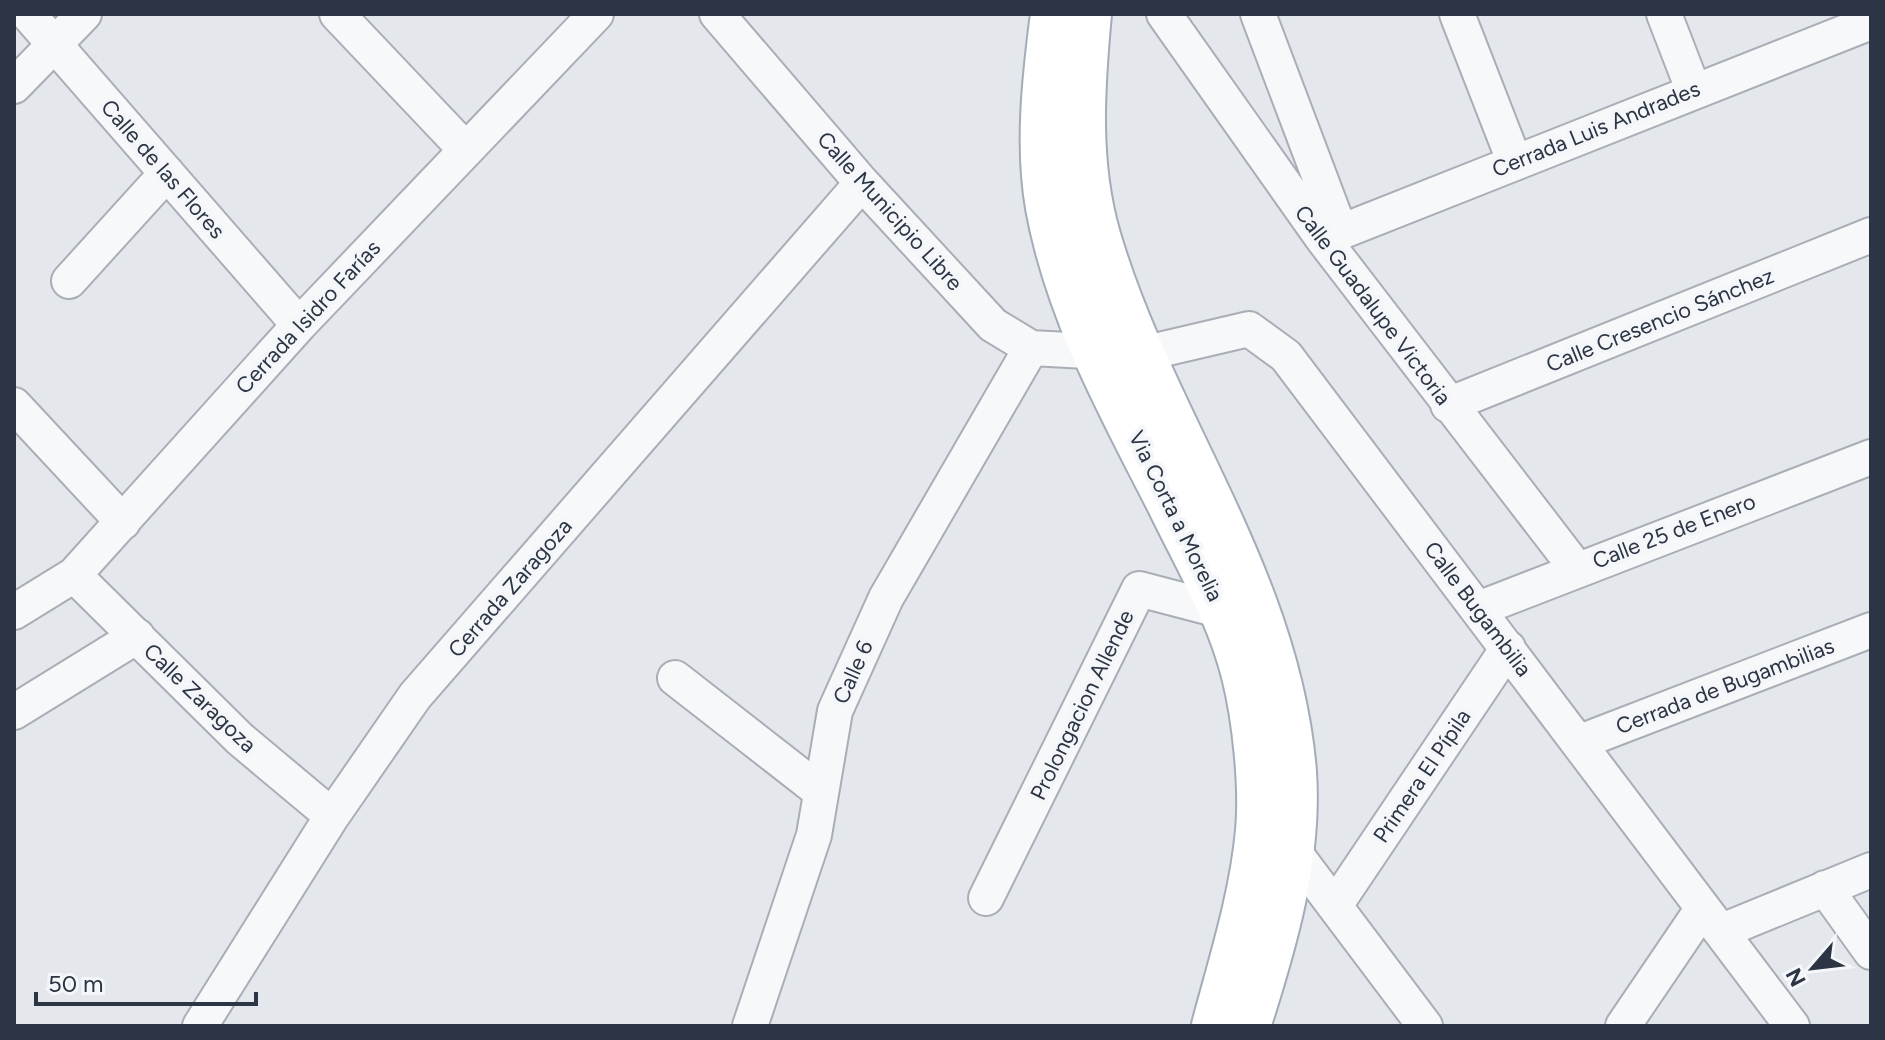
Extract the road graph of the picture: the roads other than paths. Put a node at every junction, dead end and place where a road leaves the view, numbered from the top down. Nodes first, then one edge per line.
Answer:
1 (28, 14) edge
2 (84, 14) edge
3 (337, 14) edge
4 (596, 14) edge
5 (717, 14) edge
6 (1258, 14) edge
7 (1457, 14) edge
8 (1664, 14) edge
9 (1066, 18) edge
10 (1868, 20) edge
11 (1171, 25) edge
12 (54, 44) junction
13 (14, 86) edge
14 (1693, 89) junction
15 (466, 150) junction
16 (1515, 163) junction
17 (167, 173) junction
18 (862, 183) junction
19 (1331, 235) junction
20 (1871, 235) edge
21 (69, 281) dead end
22 (299, 325) junction
23 (1031, 348) junction
24 (1095, 352) junction
25 (1142, 354) junction
26 (14, 405) edge
27 (1448, 405) junction
28 (1871, 457) edge
29 (123, 522) junction
30 (1576, 568) junction
31 (74, 575) junction
32 (1478, 609) junction
33 (1223, 611) junction
34 (14, 612) edge
35 (1871, 630) edge
36 (137, 636) junction
37 (1508, 648) junction
38 (675, 678) dead end
39 (14, 712) edge
40 (1580, 742) junction
41 (820, 791) junction
42 (332, 816) junction
43 (1291, 848) junction
44 (1871, 870) edge
45 (1825, 888) junction
46 (986, 898) dead end
47 (1336, 904) junction
48 (1712, 919) junction
49 (1871, 952) edge
50 (200, 1026) edge
51 (750, 1026) edge
52 (1214, 1026) edge
53 (1248, 1026) edge
54 (1425, 1026) edge
55 (1623, 1026) edge
56 (1792, 1026) edge

1 - 12 street, Calle de las Flores
2 - 12 street
3 - 15 street
4 - 15 street, Cerrada Isidro Farías
5 - 18 street, Calle Municipio Libre
6 - 19 street, Calle Guadalupe Victoria
7 - 16 street
8 - 14 street
9 - 24 main road, Via Corta a Morelia
9 - 25 main road, Via Corta a Morelia
10 - 14 street, Cerrada Luis Andrades
11 - 19 street, Calle Guadalupe Victoria
12 - 13 street
12 - 17 street, Calle de las Flores
14 - 16 street, Cerrada Luis Andrades
15 - 22 street, Cerrada Isidro Farías
16 - 19 street, Cerrada Luis Andrades
17 - 21 street
17 - 22 street, Calle de las Flores
18 - 23 street, Calle Municipio Libre
18 - 42 street, Cerrada Zaragoza
19 - 27 street, Calle Guadalupe Victoria
20 - 27 street, Calle Cresencio Sánchez
22 - 29 street, Cerrada Isidro Farías
23 - 24 street, Calle Municipio Libre
23 - 41 street, Calle 6
24 - 25 street, Calle Bugambilia
24 - 33 main road, Via Corta a Morelia
25 - 32 street, Calle Bugambilia
25 - 43 main road, Via Corta a Morelia
26 - 29 street
27 - 30 street, Calle Guadalupe Victoria
28 - 30 street, Calle 25 de Enero
29 - 31 street, Cerrada Isidro Farías
30 - 32 street, Calle 25 de Enero
31 - 34 street, Cerrada Isidro Farías
31 - 36 street, Calle Zaragoza
32 - 37 street, Calle Bugambilia
33 - 46 street, Prolongacion Allende
33 - 52 main road, Via Corta a Morelia
35 - 40 street, Cerrada de Bugambilias
36 - 39 street
36 - 42 street, Calle Zaragoza
37 - 40 street, Calle Bugambilia
37 - 47 street, Primera El Pípila
38 - 41 street
40 - 48 street, Calle Bugambilia
41 - 51 street, Calle 6
42 - 50 street, Cerrada Zaragoza
43 - 47 street
43 - 53 main road, Via Corta a Morelia
44 - 45 street
45 - 48 street
45 - 49 street
47 - 54 street
48 - 55 street
48 - 56 street, Calle Bugambilia

